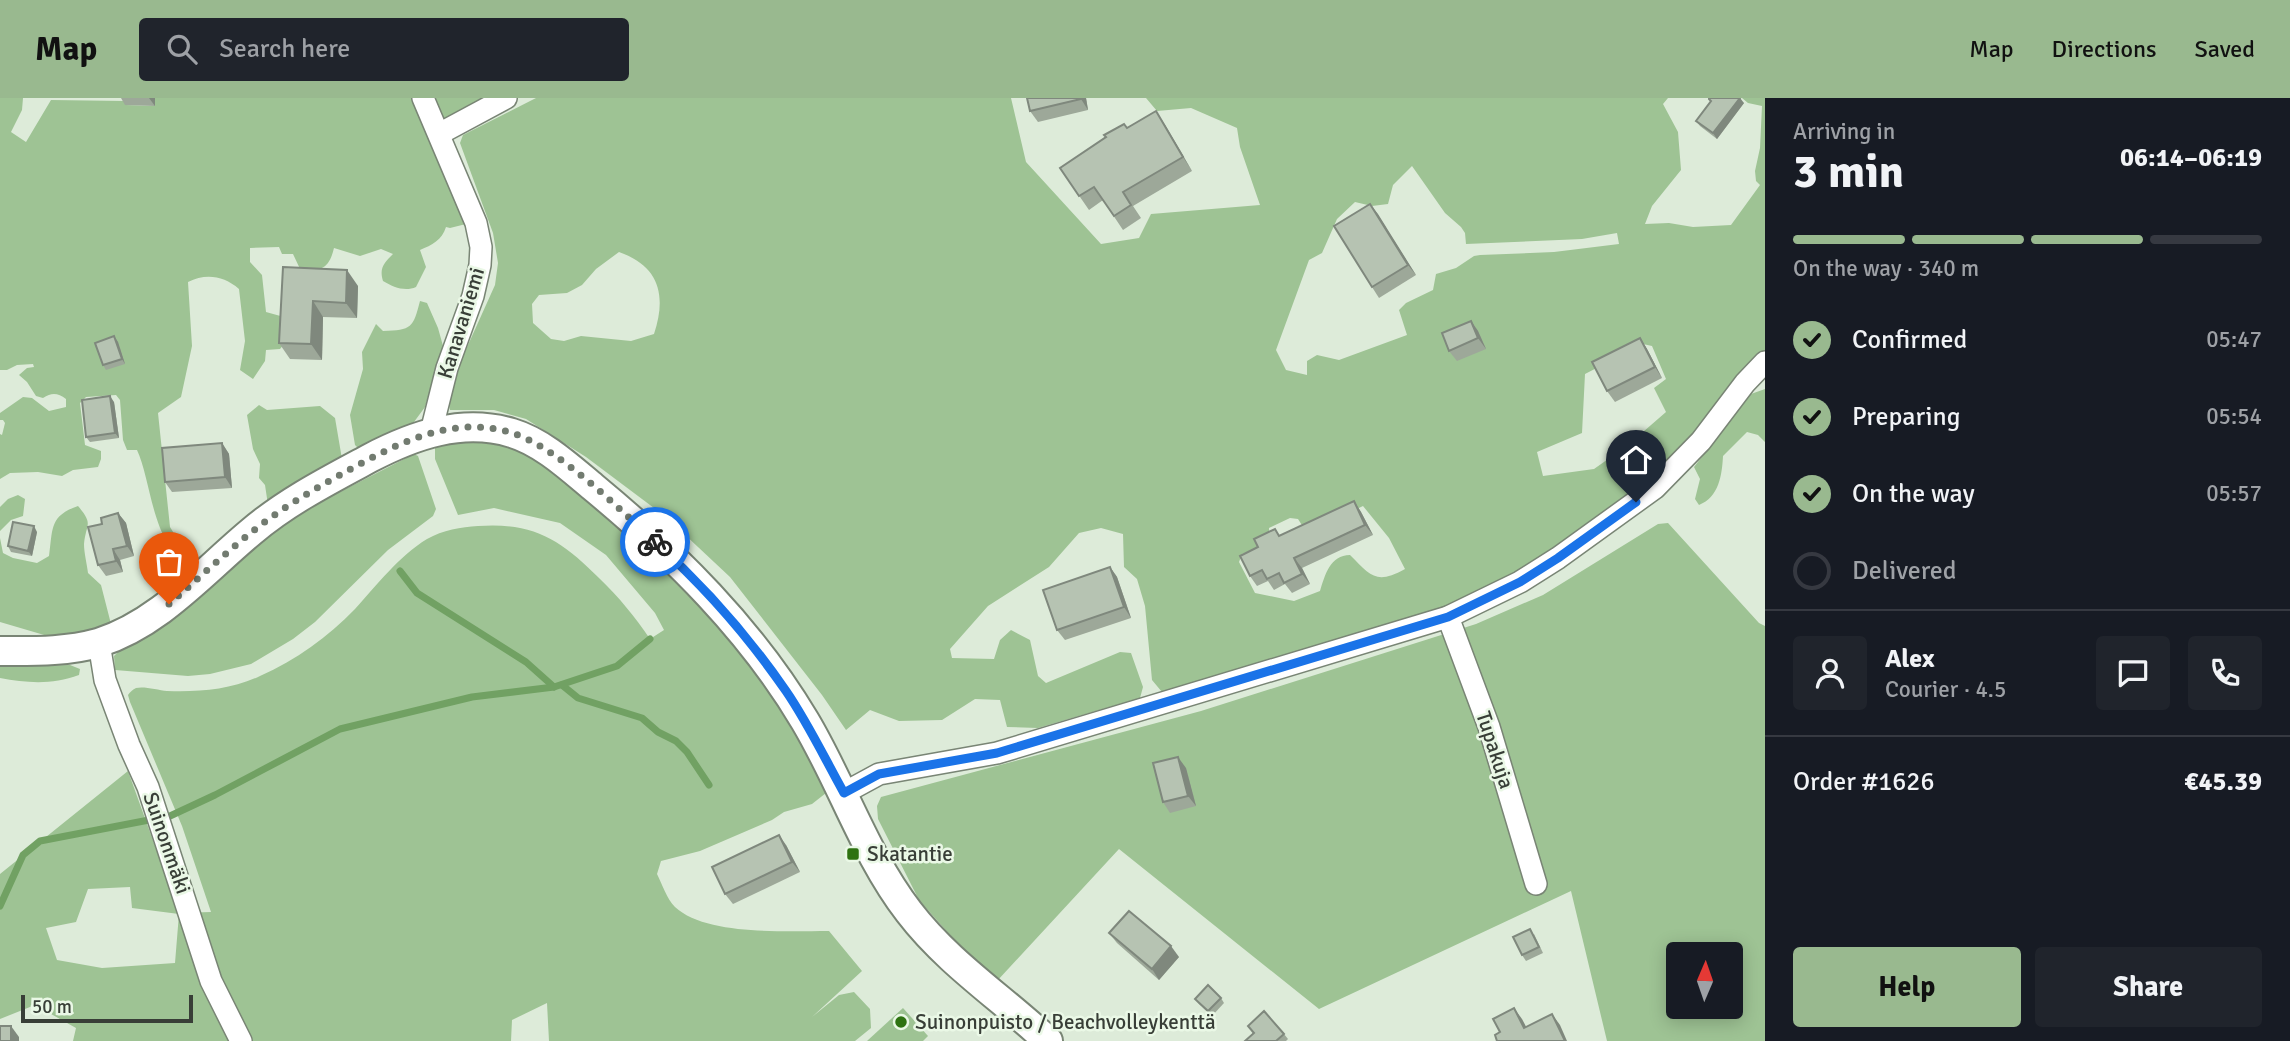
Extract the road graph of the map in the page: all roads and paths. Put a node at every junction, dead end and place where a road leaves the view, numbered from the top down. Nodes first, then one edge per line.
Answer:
1 (423, 98) edge
2 (506, 98) edge
3 (439, 134) junction
4 (1765, 362) edge
5 (431, 432) junction
6 (1448, 617) junction
7 (99, 643) junction
8 (0, 651) edge
9 (844, 793) junction
10 (1536, 884) dead end
11 (241, 1041) edge
12 (1048, 1041) edge

1 - 3 street, Kanavaniemi
2 - 3 street
3 - 5 street, Kanavaniemi
4 - 6 street
5 - 7 street
5 - 9 street
6 - 9 street
6 - 10 street, Tupakuja
7 - 8 street
7 - 11 street, Suinonmäki
9 - 12 street

